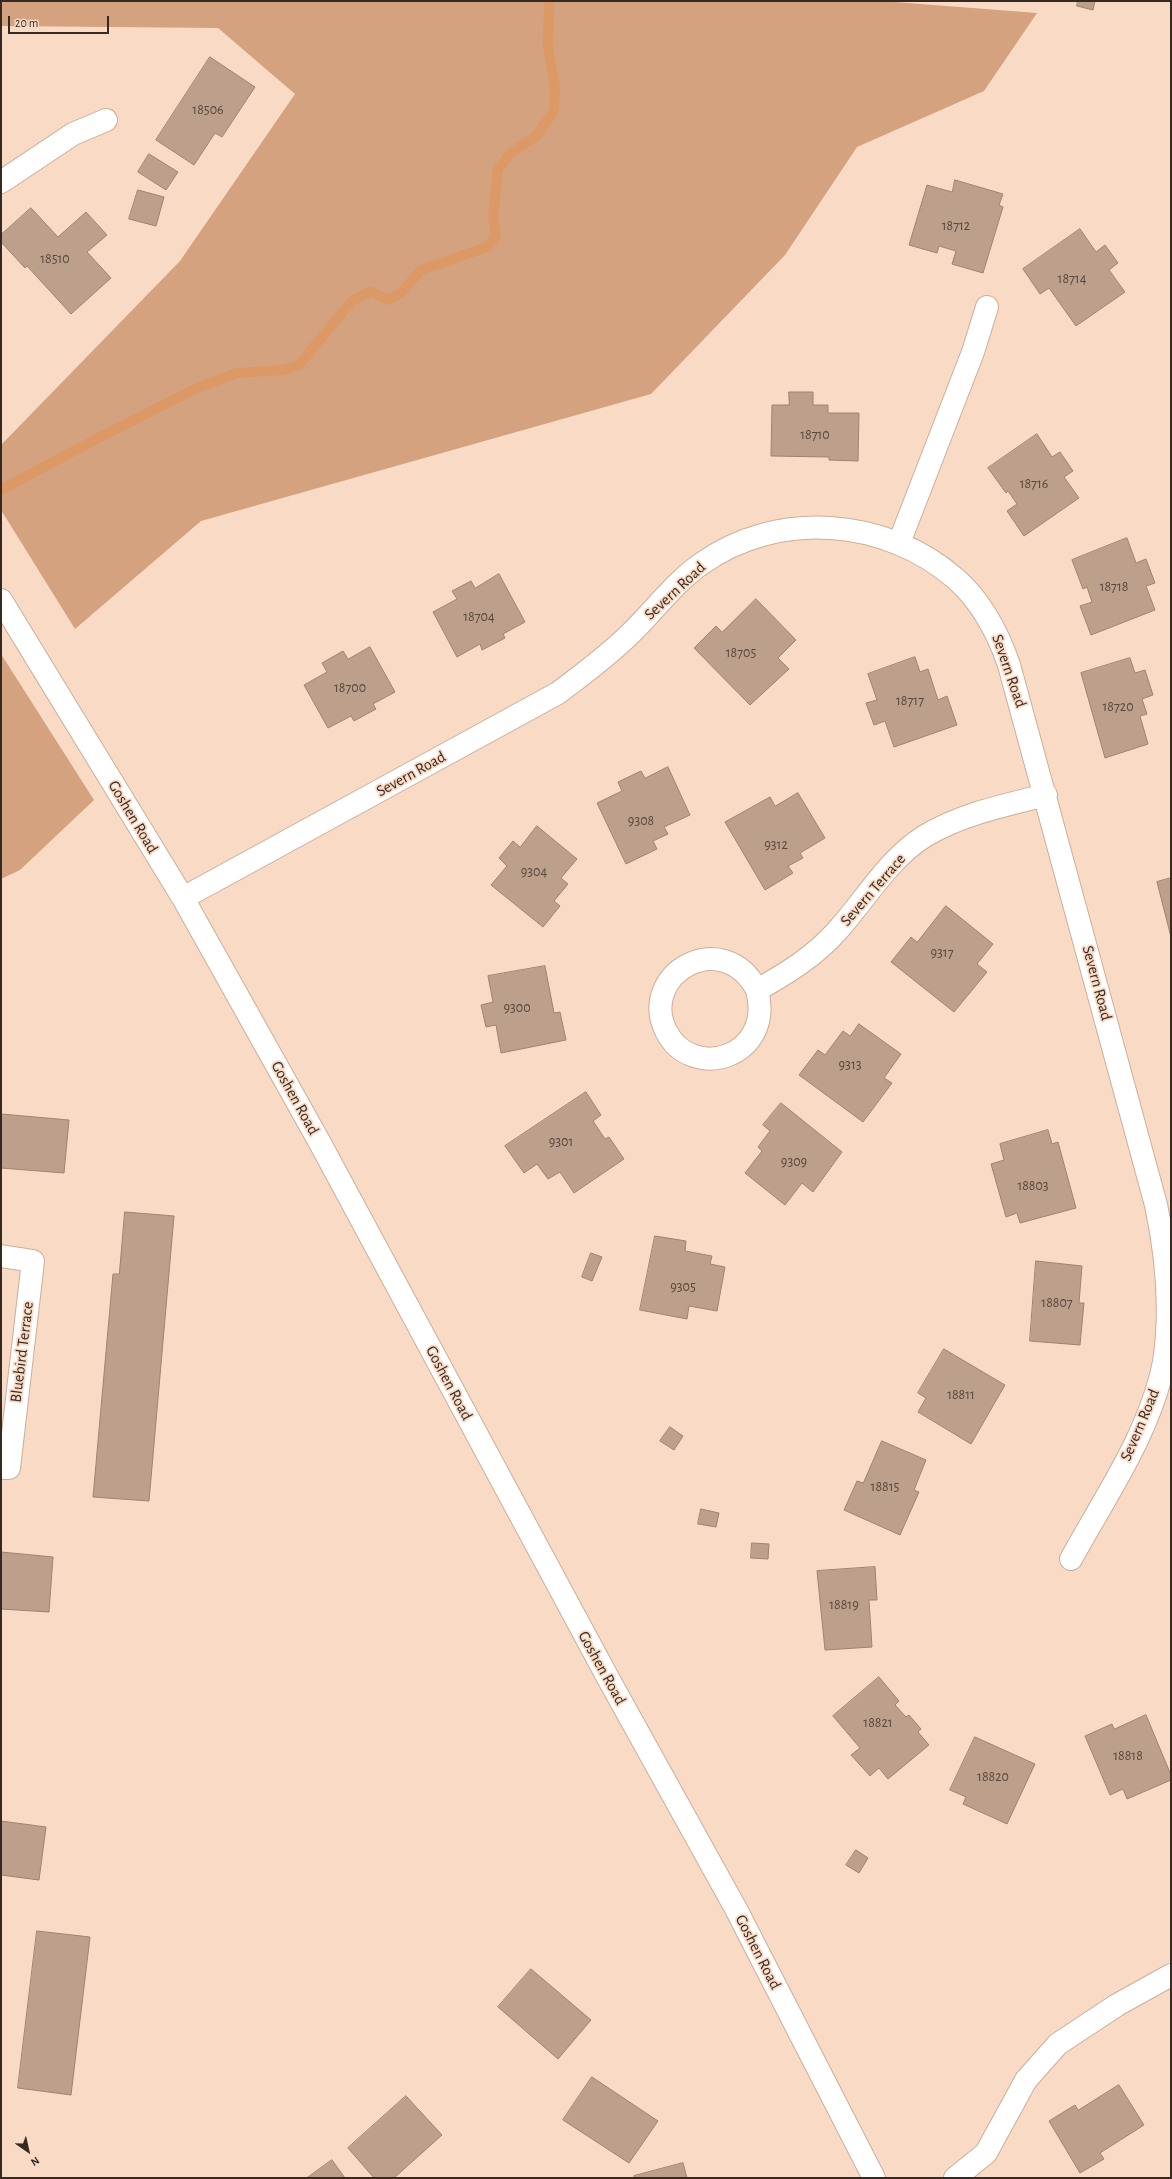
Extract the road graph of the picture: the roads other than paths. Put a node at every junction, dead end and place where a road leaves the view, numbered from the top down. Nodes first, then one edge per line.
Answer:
1 (106, 120) dead end
2 (1, 182) edge
3 (987, 307) dead end
4 (899, 543) junction
5 (1, 600) edge
6 (1046, 795) junction
7 (183, 898) junction
8 (757, 990) junction
9 (1, 1256) edge
10 (1, 1468) edge
11 (1071, 1560) dead end
12 (1171, 1975) edge
13 (874, 2178) edge
14 (956, 2178) edge

1 - 2 street
3 - 4 street
4 - 6 street, Severn Road
4 - 7 street, Severn Road
5 - 7 street, Goshen Road
6 - 8 street, Severn Terrace
6 - 11 street, Severn Road
7 - 13 street, Goshen Road
8 - 8 street
9 - 10 street, Bluebird Terrace
12 - 14 street

